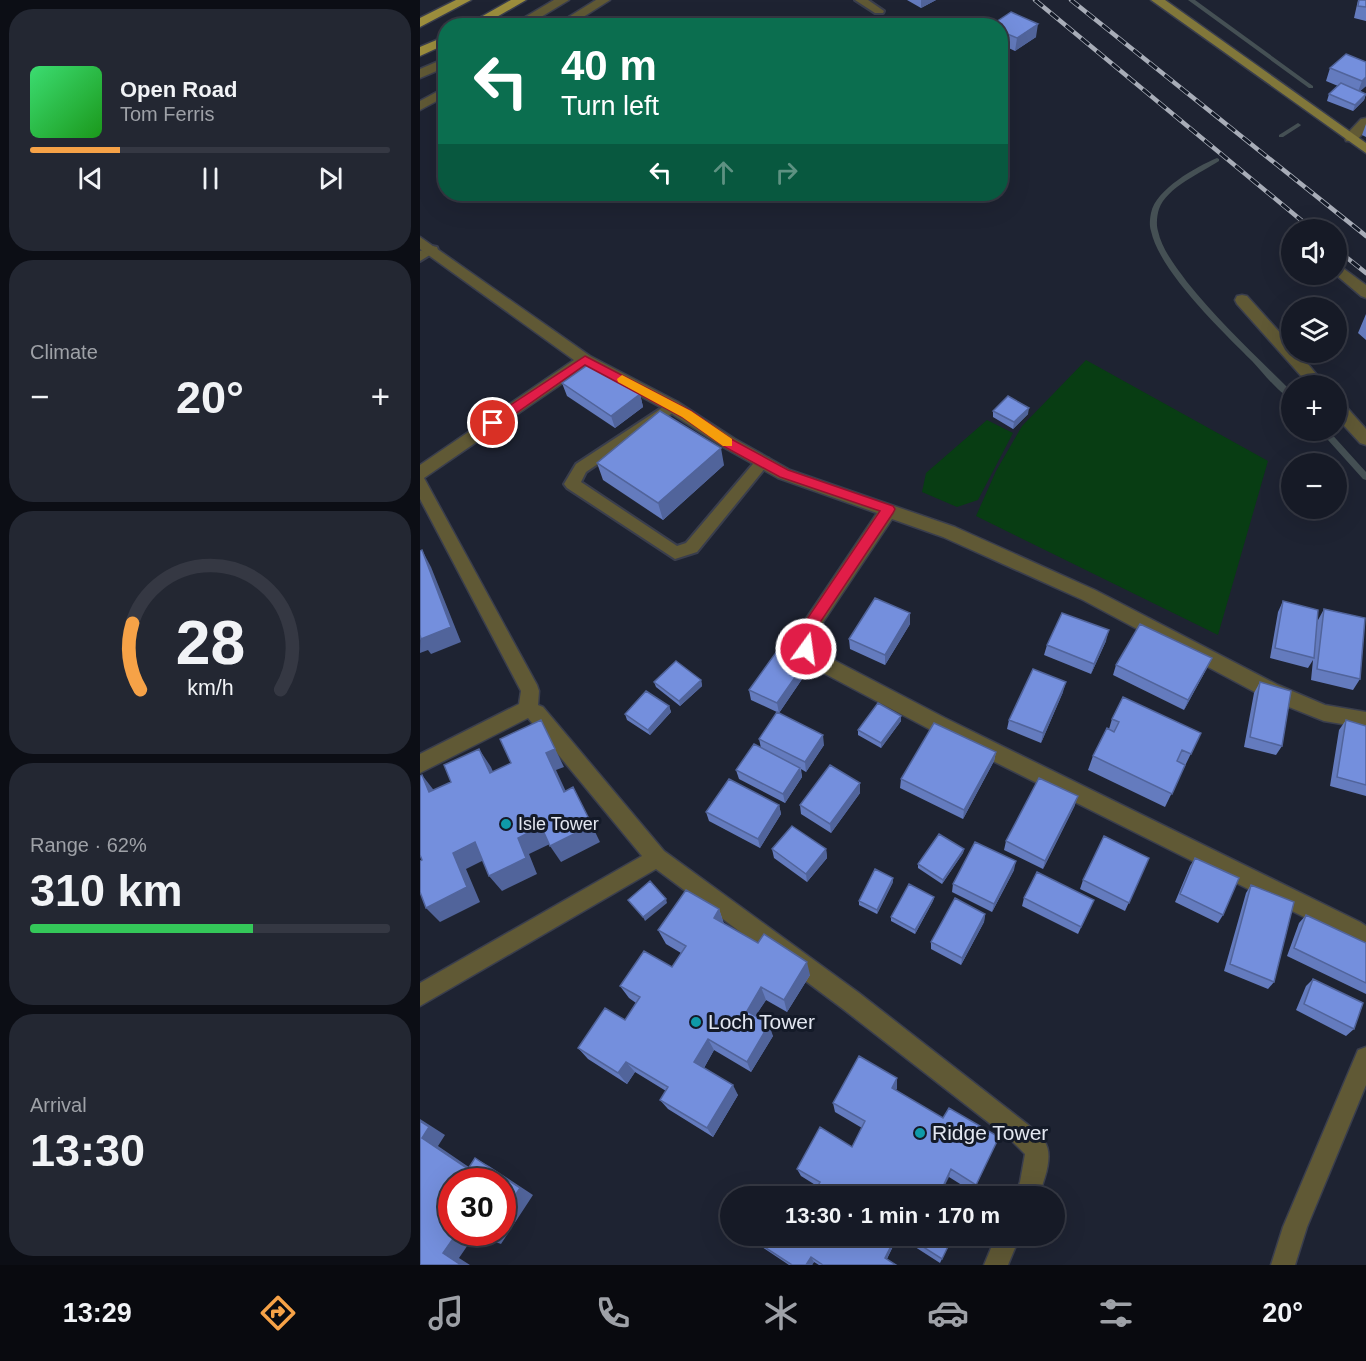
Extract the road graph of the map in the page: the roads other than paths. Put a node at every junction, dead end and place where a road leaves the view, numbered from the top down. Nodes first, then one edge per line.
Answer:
1 (465, 0) edge
2 (520, 0) edge
3 (563, 0) edge
4 (604, 0) edge
5 (860, 0) edge
6 (1157, 0) edge
7 (879, 11) dead end
8 (486, 18) edge
9 (530, 18) edge
10 (574, 18) edge
11 (420, 23) edge
12 (438, 43) edge
13 (420, 52) edge
14 (438, 66) edge
15 (420, 75) edge
16 (438, 96) edge
17 (420, 106) edge
18 (1366, 122) edge
19 (1350, 138) junction
20 (1366, 149) edge
21 (424, 250) edge
22 (1347, 277) edge
23 (1366, 293) edge
24 (1242, 300) dead end
25 (585, 360) junction
26 (1308, 375) edge
27 (672, 406) junction
28 (1347, 418) edge
29 (1366, 439) edge
30 (763, 462) junction
31 (420, 472) edge
32 (420, 483) edge
33 (889, 509) junction
34 (528, 709) junction
35 (1366, 720) edge
36 (420, 764) edge
37 (657, 858) junction
38 (1366, 938) edge
39 (420, 995) edge
40 (1366, 1058) edge
41 (1030, 1186) edge
42 (1004, 1246) edge
43 (996, 1265) edge
44 (1282, 1265) edge

1 - 11 main road
2 - 8 main road
3 - 9 street
4 - 10 street
5 - 7 lane
6 - 19 street
12 - 13 main road
14 - 15 street
16 - 17 street
18 - 19 street
19 - 20 street
21 - 25 street
22 - 23 street
24 - 26 street
25 - 27 street
25 - 31 street
27 - 30 street
27 - 30 lane
28 - 29 street
30 - 33 street
32 - 34 street
33 - 35 street
33 - 38 street
34 - 36 street
34 - 37 street
37 - 39 street
37 - 41 street
40 - 44 street
42 - 43 street

